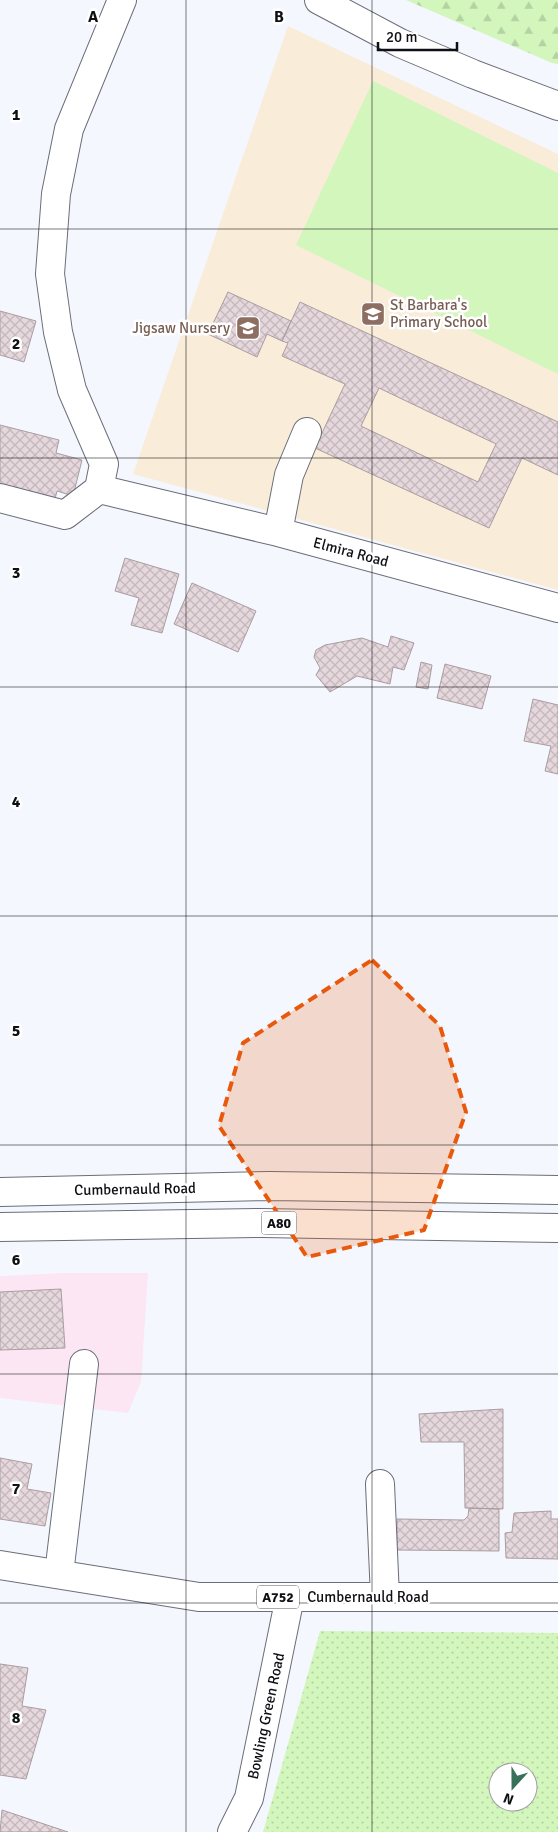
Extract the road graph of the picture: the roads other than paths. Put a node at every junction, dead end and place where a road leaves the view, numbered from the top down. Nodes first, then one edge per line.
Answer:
1 (122, 0) edge
2 (319, 0) edge
3 (558, 106) edge
4 (307, 432) dead end
5 (99, 489) junction
6 (0, 498) edge
7 (278, 532) junction
8 (558, 608) edge
9 (558, 1190) edge
10 (0, 1192) edge
11 (0, 1227) edge
12 (558, 1228) edge
13 (84, 1364) dead end
14 (380, 1484) dead end
15 (0, 1565) edge
16 (59, 1574) junction
17 (290, 1597) junction
18 (385, 1597) junction
19 (558, 1598) edge
20 (232, 1832) edge

1 - 5 main road
2 - 3 main road
4 - 7 main road
5 - 6 main road
5 - 7 main road, Elmira Road
7 - 8 main road, Elmira Road
9 - 10 main road, Cumbernauld Road
11 - 12 main road, A80
13 - 16 main road
14 - 18 main road
15 - 16 main road, Cumbernauld Road / A752
16 - 17 main road, Cumbernauld Road / A752
17 - 18 main road, Cumbernauld Road / A752
17 - 20 main road, Bowling Green Road
18 - 19 main road, Cumbernauld Road / A752

